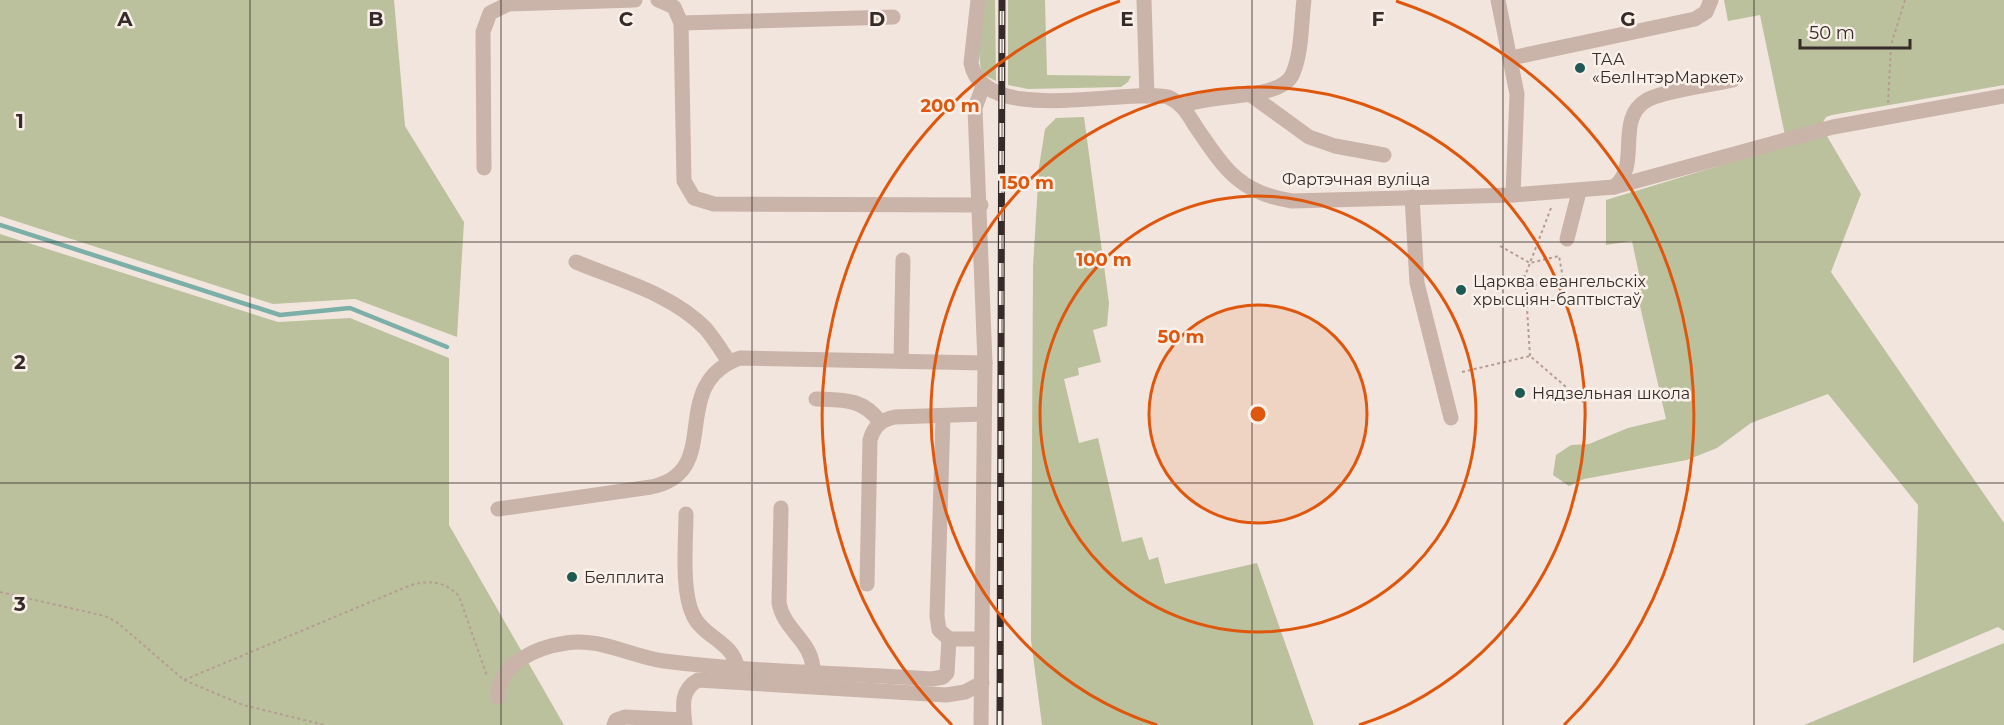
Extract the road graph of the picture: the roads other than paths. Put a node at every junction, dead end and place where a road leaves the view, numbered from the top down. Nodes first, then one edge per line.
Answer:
1 (635, 0) edge
2 (658, 0) edge
3 (978, 0) edge
4 (1144, 0) edge
5 (1304, 0) edge
6 (1498, 0) edge
7 (1711, 0) edge
8 (893, 17) dead end
9 (681, 23) junction
10 (1511, 58) junction
11 (1733, 80) dead end
12 (983, 86) junction
13 (1248, 93) junction
14 (1147, 96) junction
15 (2004, 96) edge
16 (1183, 106) junction
17 (1384, 155) dead end
18 (484, 168) dead end
19 (1614, 187) junction
20 (1579, 192) junction
21 (1513, 195) junction
22 (1412, 197) junction
23 (981, 205) junction
24 (1567, 239) dead end
25 (903, 260) dead end
26 (576, 262) dead end
27 (901, 361) junction
28 (729, 362) junction
29 (985, 363) junction
30 (816, 399) dead end
31 (984, 414) junction
32 (943, 416) junction
33 (1451, 418) dead end
34 (880, 422) junction
35 (781, 508) dead end
36 (498, 509) dead end
37 (686, 514) dead end
38 (867, 584) dead end
39 (949, 639) junction
40 (982, 639) junction
41 (737, 666) junction
42 (813, 671) junction
43 (982, 683) junction
44 (498, 697) road end
45 (684, 722) edge
46 (614, 725) edge
47 (981, 725) edge

1 - 18 street
2 - 9 street
3 - 12 street
4 - 14 street
5 - 13 street
6 - 10 street
7 - 10 street
8 - 9 street
9 - 23 street
10 - 21 street
11 - 19 street
12 - 14 street
12 - 23 street
13 - 16 street
13 - 17 street
14 - 16 street
15 - 19 street, Фартэчная вуліца
16 - 22 street, Фартэчная вуліца
19 - 20 street, Фартэчная вуліца
20 - 21 street, Фартэчная вуліца
20 - 24 street
21 - 22 street, Фартэчная вуліца
22 - 33 street
23 - 29 street
25 - 27 street
26 - 28 street
27 - 28 street
27 - 29 street
28 - 36 street
29 - 31 street
30 - 34 street
31 - 32 street
31 - 40 street
32 - 34 street
32 - 39 street
34 - 38 street
35 - 42 street
37 - 41 street
39 - 40 street
39 - 42 street
40 - 43 street
41 - 42 street
41 - 44 street
43 - 45 street
43 - 47 street
45 - 46 street

